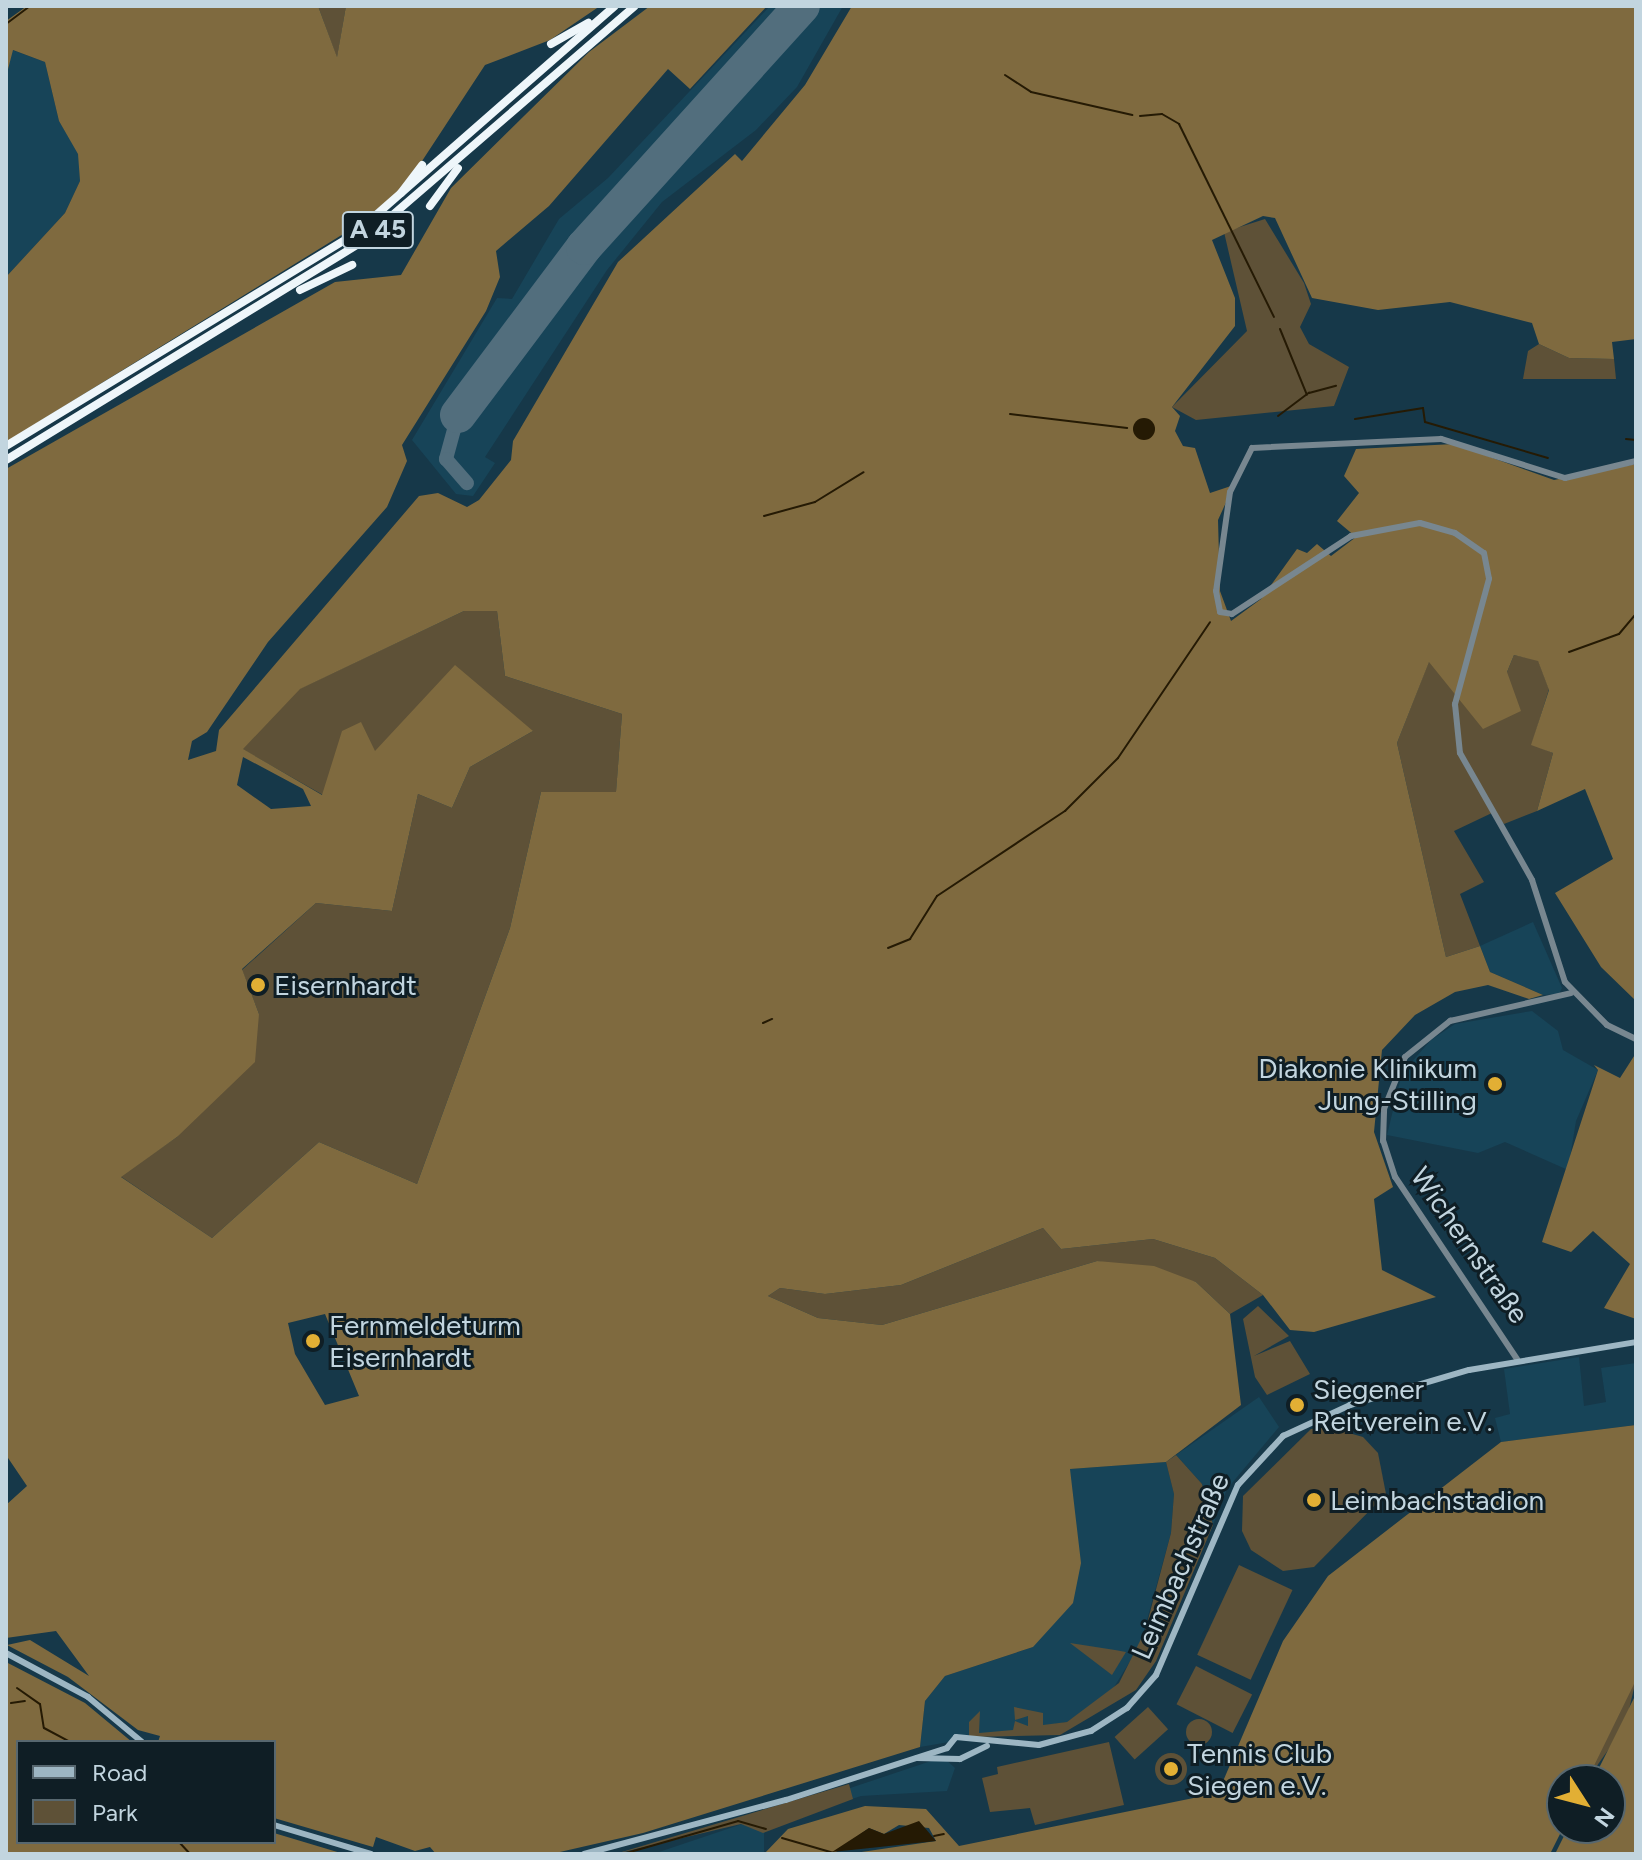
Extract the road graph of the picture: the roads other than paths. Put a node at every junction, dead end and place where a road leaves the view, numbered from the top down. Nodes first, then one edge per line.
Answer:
1 (615, 6) edge
2 (635, 6) edge
3 (606, 13) junction
4 (551, 44) dead end
5 (478, 144) junction
6 (422, 165) dead end
7 (392, 204) junction
8 (430, 206) dead end
9 (352, 265) dead end
10 (270, 304) junction
11 (6, 446) edge
12 (6, 460) edge
13 (1636, 461) edge
14 (1571, 993) junction
15 (1636, 1039) edge
16 (1636, 1342) edge
17 (1517, 1359) junction
18 (6, 1653) edge
19 (140, 1740) edge
20 (969, 1746) junction
21 (948, 1751) junction
22 (276, 1826) edge
23 (371, 1854) edge
24 (584, 1854) edge

1 - 3 highway, A 45
2 - 5 highway, A 45
3 - 4 highway
3 - 7 highway, A 45
5 - 8 highway
5 - 10 highway, A 45
6 - 7 highway
7 - 11 highway, A 45
9 - 10 highway
10 - 12 highway, A 45
13 - 14 street
14 - 15 street
14 - 17 street, Wichernstraße
16 - 17 main road, Leimbachstraße
17 - 20 main road, Leimbachstraße
18 - 19 main road
20 - 21 main road, Leimbachstraße
20 - 21 main road, Leimbachstraße
21 - 24 main road, Leimbachstraße
22 - 23 main road

